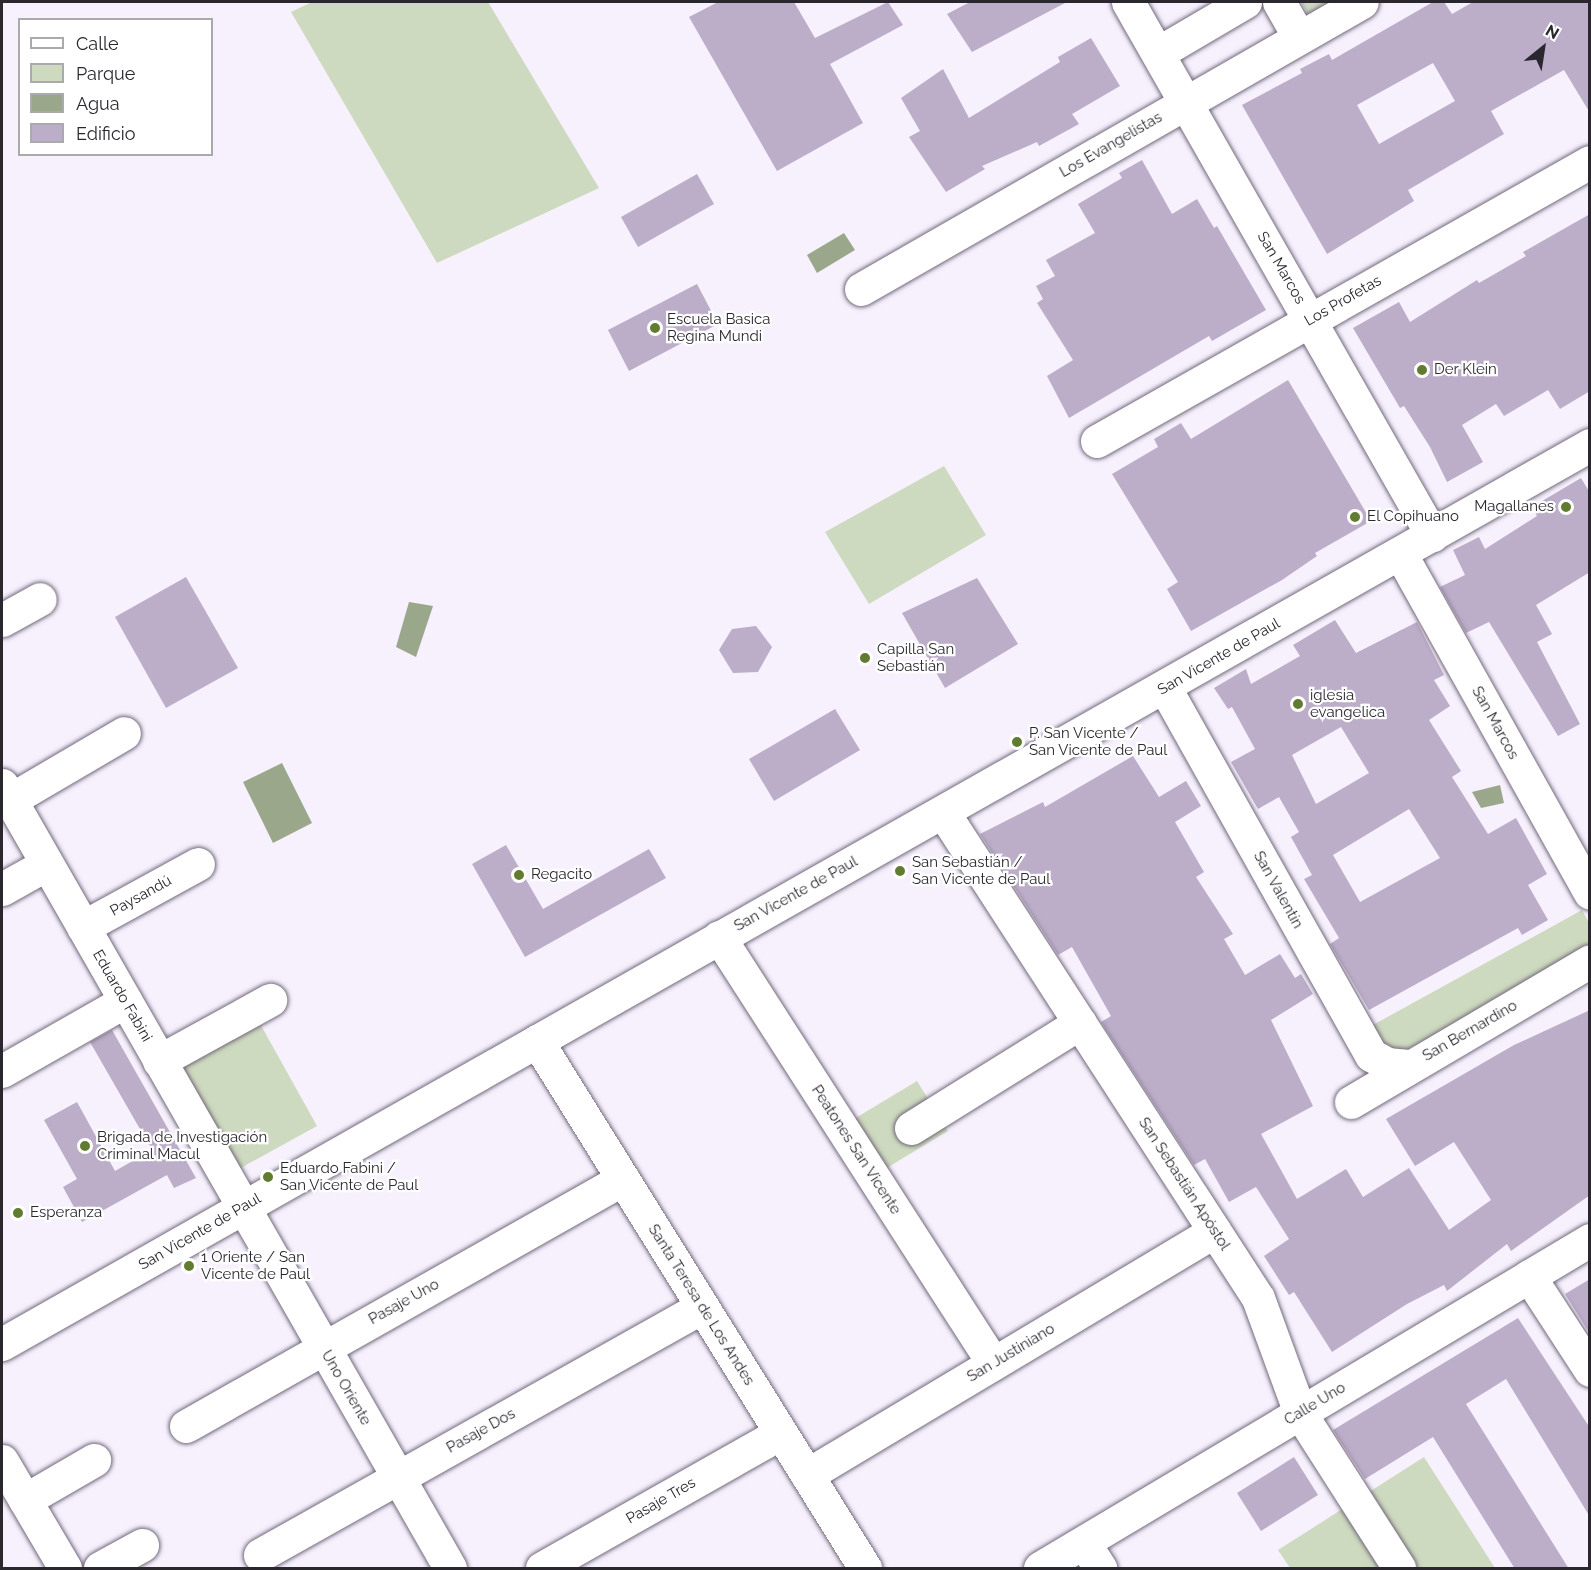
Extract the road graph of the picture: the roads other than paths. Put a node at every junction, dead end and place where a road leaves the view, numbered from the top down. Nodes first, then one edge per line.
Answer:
1 (1128, 2) edge
2 (1245, 2) edge
3 (1279, 2) edge
4 (1362, 2) edge
5 (1299, 37) junction
6 (1158, 53) junction
7 (1186, 101) junction
8 (1590, 162) edge
9 (861, 289) dead end
10 (1311, 320) junction
11 (1097, 441) dead end
12 (1590, 445) edge
13 (1432, 535) junction
14 (1400, 554) junction
15 (40, 599) dead end
16 (2, 620) edge
17 (1165, 688) junction
18 (124, 733) dead end
19 (6, 793) edge
20 (943, 812) junction
21 (47, 864) junction
22 (198, 864) dead end
23 (2, 889) edge
24 (1590, 893) edge
25 (83, 927) junction
26 (719, 937) junction
27 (1590, 961) edge
28 (270, 1000) dead end
29 (125, 1002) junction
30 (1080, 1023) junction
31 (537, 1041) junction
32 (159, 1061) junction
33 (1411, 1066) junction
34 (2, 1071) edge
35 (1351, 1102) dead end
36 (911, 1128) dead end
37 (623, 1179) junction
38 (243, 1207) junction
39 (1214, 1231) junction
40 (1590, 1240) edge
41 (1529, 1276) junction
42 (702, 1307) junction
43 (2, 1344) edge
44 (323, 1348) junction
45 (993, 1363) junction
46 (1590, 1370) edge
47 (1300, 1413) junction
48 (186, 1426) dead end
49 (781, 1433) junction
50 (94, 1460) dead end
51 (2, 1461) edge
52 (807, 1475) junction
53 (398, 1478) junction
54 (25, 1500) junction
55 (142, 1545) dead end
56 (260, 1555) dead end
57 (1092, 1556) edge
58 (857, 1566) edge
59 (65, 1569) edge
60 (100, 1569) edge
61 (450, 1569) edge
62 (542, 1569) edge
63 (1040, 1569) edge
64 (1399, 1569) edge

1 - 6 street, San Marcos
2 - 6 street
3 - 5 street
4 - 5 street, Los Evangelistas
5 - 7 street, Los Evangelistas
6 - 7 street, San Marcos
7 - 9 street, Los Evangelistas
7 - 10 street, San Marcos
8 - 10 street, Los Profetas
10 - 11 street, Los Profetas
10 - 13 street, San Marcos
12 - 13 street, San Vicente de Paul
13 - 14 street, San Vicente de Paul
14 - 17 street, San Vicente de Paul
14 - 24 street, San Marcos
15 - 16 street
17 - 20 street, San Vicente de Paul
17 - 33 street, San Valentín
18 - 19 street
19 - 21 street, Eduardo Fabini
20 - 26 street, San Vicente de Paul
20 - 30 street, San Sebastián Apóstol
21 - 23 street
21 - 25 street, Eduardo Fabini
22 - 25 street, Paysandú
25 - 29 street, Eduardo Fabini
26 - 31 street, San Vicente de Paul
26 - 45 street, Peatones San Vicente
27 - 33 street, San Bernardino
28 - 32 street
29 - 32 street, Eduardo Fabini
29 - 34 street
30 - 36 street
30 - 39 street, San Sebastián Apóstol
31 - 37 street, Santa Teresa de Los Andes
31 - 38 street, San Vicente de Paul
32 - 38 street, Eduardo Fabini
33 - 35 street, San Bernardino
37 - 42 street, Santa Teresa de Los Andes
37 - 44 street, Pasaje Uno
38 - 43 street, San Vicente de Paul
38 - 44 street, Uno Oriente
39 - 45 street, San Justiniano
39 - 47 street, San Sebastián Apóstol
40 - 41 street, Calle Uno
41 - 46 street
41 - 47 street, Calle Uno
42 - 49 street, Santa Teresa de Los Andes
42 - 53 street, Pasaje Dos
44 - 48 street, Pasaje Uno
44 - 53 street, Uno Oriente
45 - 52 street, San Justiniano
47 - 57 street, Calle Uno
47 - 64 street, San Sebastián Apóstol
49 - 52 street, Santa Teresa de Los Andes
49 - 62 street, Pasaje Tres
50 - 54 street
51 - 54 street
52 - 58 street, Santa Teresa de Los Andes
53 - 56 street, Pasaje Dos
53 - 61 street, Uno Oriente
54 - 59 street
55 - 60 street
57 - 63 street, Calle Uno

